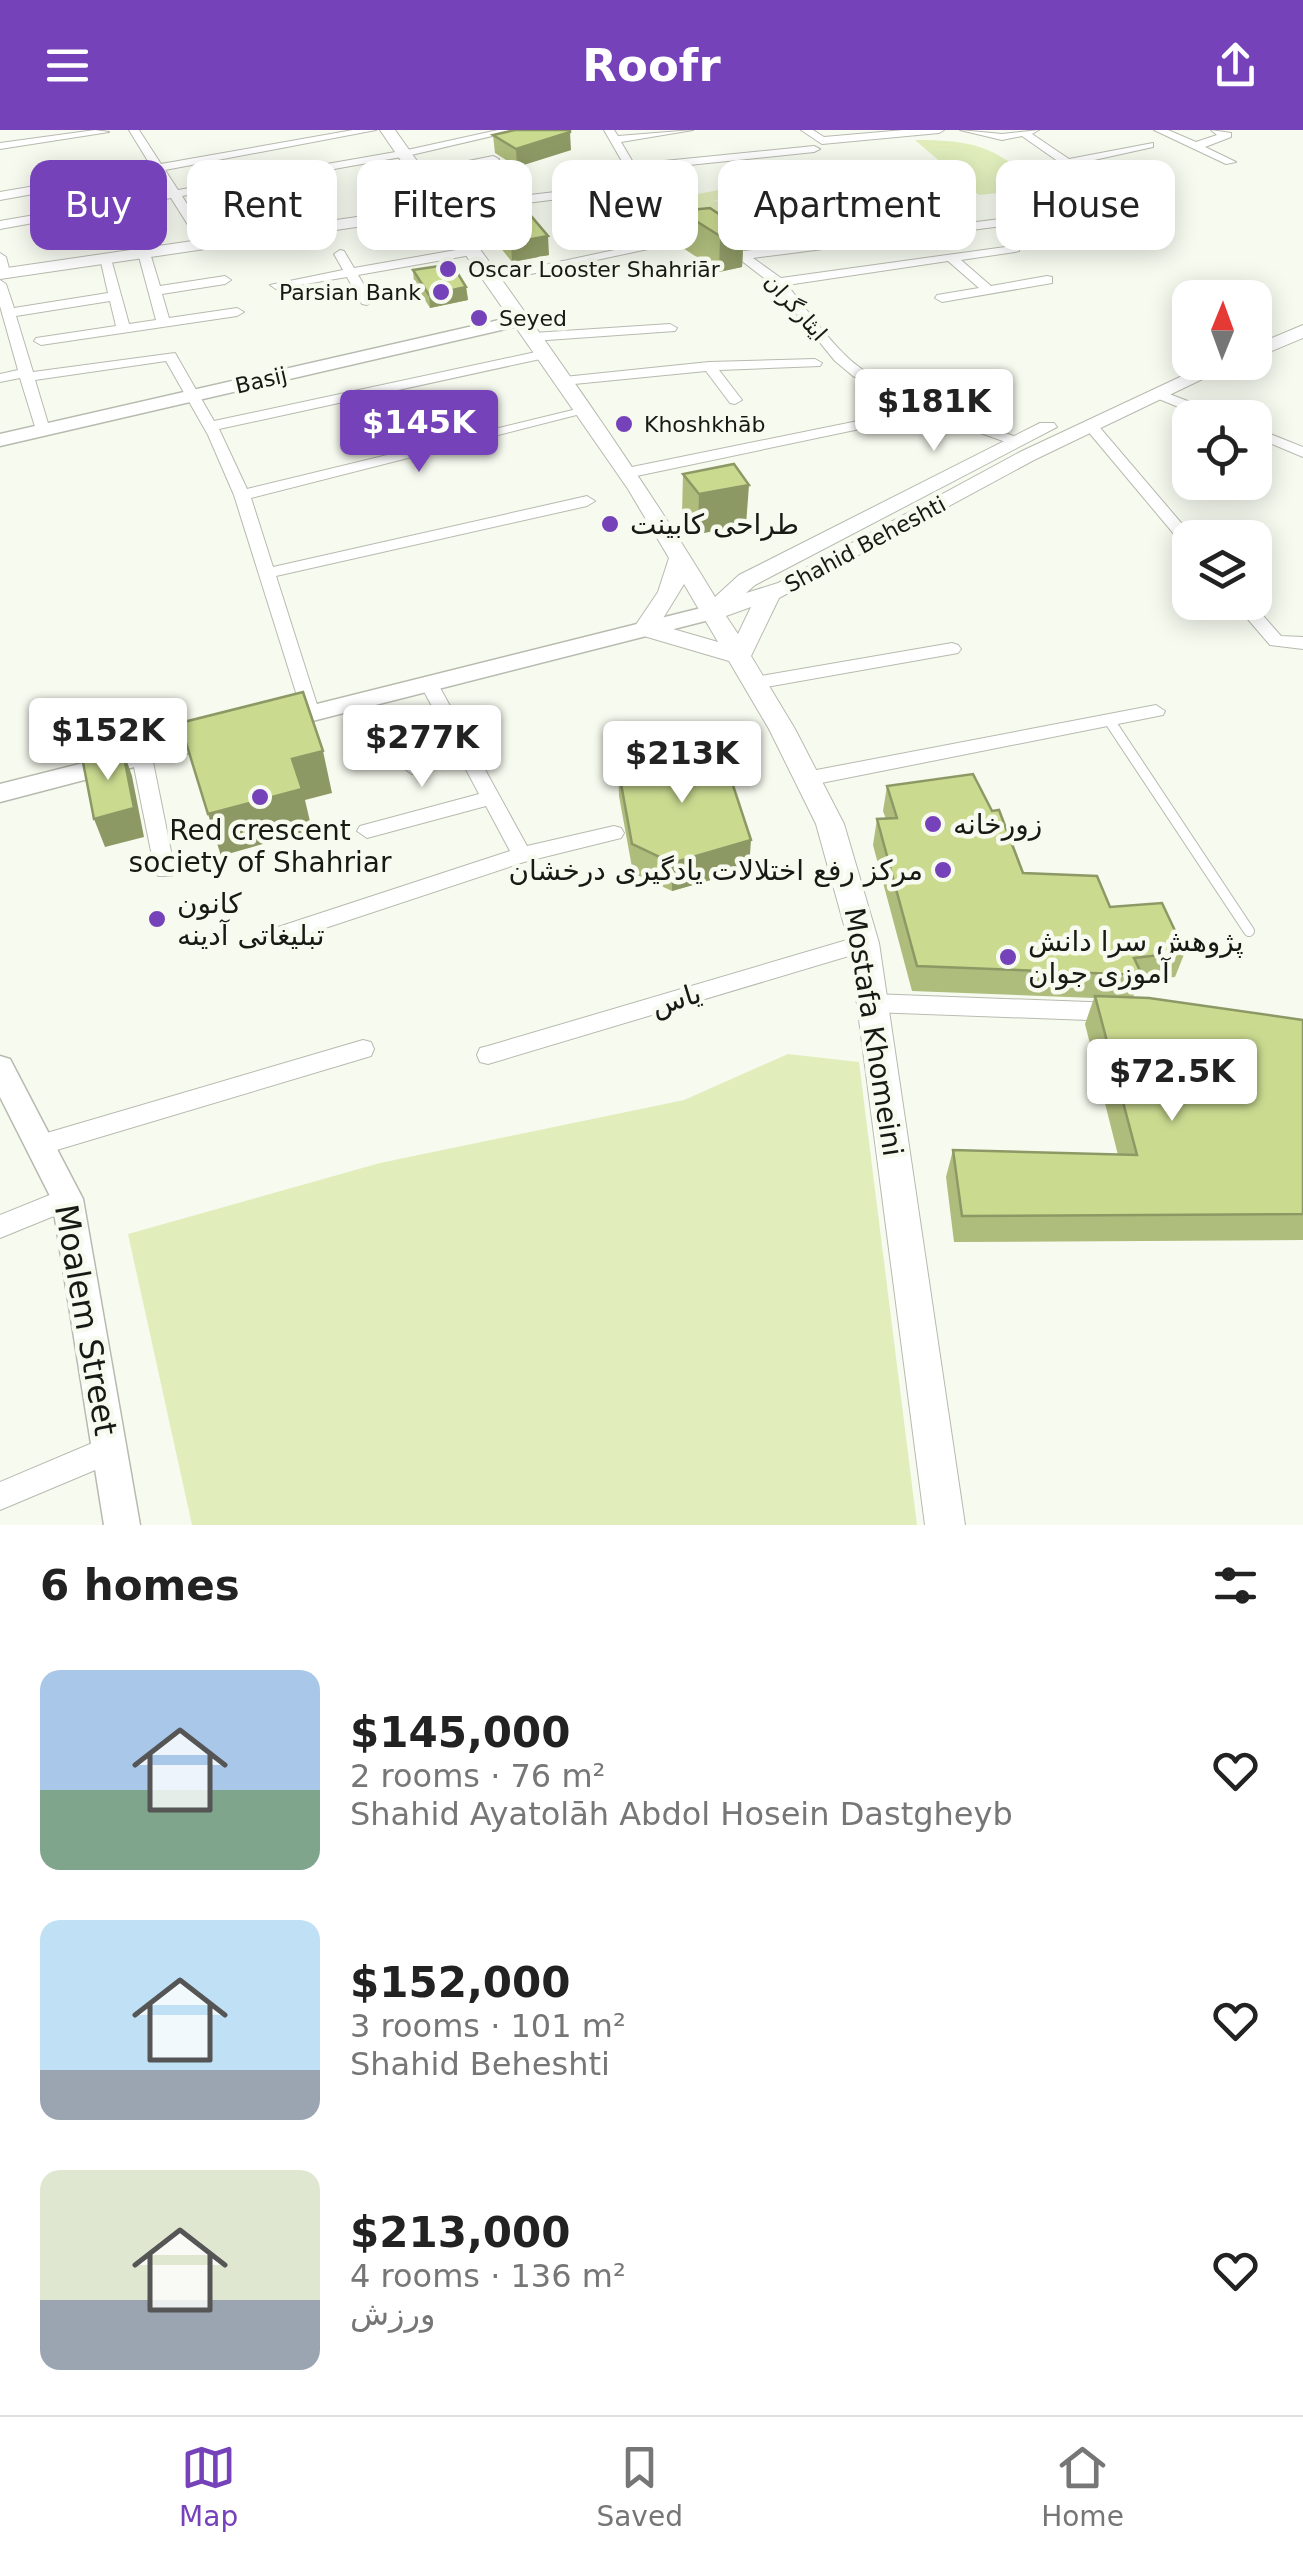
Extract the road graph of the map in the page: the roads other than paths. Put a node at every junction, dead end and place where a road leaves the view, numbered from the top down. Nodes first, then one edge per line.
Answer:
1 (134, 130) edge
2 (371, 130) edge
3 (388, 130) edge
4 (513, 130) edge
5 (688, 130) edge
6 (806, 130) edge
7 (939, 130) edge
8 (965, 130) edge
9 (1159, 130) edge
10 (1216, 130) edge
11 (1028, 131) edge
12 (104, 132) edge
13 (613, 134) edge
14 (1149, 145) dead end
15 (1199, 145) junction
16 (0, 146) edge
17 (814, 149) dead end
18 (407, 153) junction
19 (493, 158) dead end
20 (152, 160) edge
21 (412, 160) edge
22 (483, 160) edge
23 (627, 160) edge
24 (1063, 160) edge
25 (1081, 160) edge
26 (698, 161) edge
27 (1230, 162) dead end
28 (167, 167) edge
29 (167, 183) edge
30 (30, 191) edge
31 (175, 195) junction
32 (0, 196) edge
33 (187, 214) edge
34 (698, 223) edge
35 (996, 223) edge
36 (0, 225) edge
37 (699, 236) edge
38 (187, 247) edge
39 (1002, 250) edge
40 (473, 251) joint
41 (144, 253) junction
42 (340, 254) dead end
43 (743, 255) junction
44 (106, 258) junction
45 (950, 258) junction
46 (1, 272) edge
47 (351, 272) junction
48 (493, 279) junction
49 (225, 280) dead end
50 (1048, 280) dead end
51 (778, 282) junction
52 (276, 286) dead end
53 (155, 291) junction
54 (990, 291) junction
55 (116, 296) junction
56 (942, 298) dead end
57 (367, 301) dead end
58 (237, 312) dead end
59 (8, 313) junction
60 (1303, 317) edge
61 (164, 323) junction
62 (527, 328) junction
63 (670, 328) dead end
64 (124, 329) junction
65 (1272, 330) edge
66 (1300, 335) edge
67 (41, 341) dead end
68 (1272, 346) edge
69 (545, 354) junction
70 (815, 364) dead end
71 (709, 366) junction
72 (1172, 372) edge
73 (27, 375) junction
74 (0, 378) edge
75 (1190, 380) edge
76 (564, 381) junction
77 (1159, 394) junction
78 (192, 396) junction
79 (735, 400) dead end
80 (1174, 400) edge
81 (585, 411) junction
82 (907, 415) dead end
83 (210, 426) junction
84 (1091, 426) junction
85 (43, 430) junction
86 (1272, 439) edge
87 (0, 440) edge
88 (1014, 441) junction
89 (1303, 452) edge
90 (627, 473) junction
91 (242, 495) junction
92 (586, 501) dead end
93 (1172, 522) edge
94 (680, 559) junction
95 (267, 572) junction
96 (770, 594) junction
97 (713, 612) junction
98 (1258, 620) edge
99 (645, 629) junction
100 (1303, 643) edge
101 (952, 649) dead end
102 (747, 670) junction
103 (428, 684) junction
104 (1156, 711) dead end
105 (312, 714) junction
106 (1109, 720) junction
107 (466, 752) junction
108 (142, 756) junction
109 (412, 767) dead end
110 (806, 779) junction
111 (0, 793) edge
112 (490, 798) junction
113 (366, 831) dead end
114 (614, 833) dead end
115 (522, 855) junction
116 (165, 872) dead end
117 (1249, 930) dead end
118 (282, 934) dead end
119 (864, 943) junction
120 (872, 1003) junction
121 (1138, 1013) edge
122 (362, 1049) dead end
123 (488, 1055) dead end
124 (0, 1068) edge
125 (40, 1146) junction
126 (67, 1199) junction
127 (0, 1227) edge
128 (110, 1450) junction
129 (0, 1496) edge
130 (122, 1525) edge
131 (944, 1525) edge

1 - 20 street
2 - 28 street
3 - 18 main road, Mostafa Khomeini
4 - 18 street
5 - 13 street
6 - 7 street
8 - 11 street
9 - 15 street
10 - 15 street
11 - 24 street
12 - 16 street
13 - 23 street, ایثارگران
14 - 25 street
15 - 27 street
17 - 26 street
18 - 21 main road, Mostafa Khomeini
18 - 31 street
19 - 22 street
29 - 31 street
30 - 32 street
31 - 33 street
31 - 36 street
34 - 43 street, ایثارگران
35 - 43 street
37 - 48 lane
38 - 41 main road
39 - 45 street
40 - 47 street
40 - 48 main road, Mostafa Khomeini
41 - 44 main road
41 - 53 street
42 - 47 street
43 - 51 street, ایثارگران
44 - 46 main road
44 - 55 street
45 - 51 street
45 - 54 street
46 - 59 street
47 - 52 street
47 - 57 street
48 - 62 main road, Mostafa Khomeini
49 - 53 street
50 - 54 street
51 - 88 street, ایثارگران
53 - 61 street
54 - 56 street
55 - 59 street
55 - 64 street
58 - 61 street
59 - 73 street
60 - 65 main road
61 - 64 street
62 - 63 street
62 - 69 main road, Mostafa Khomeini
62 - 78 street, Basij
64 - 67 street
66 - 68 main road
69 - 76 main road, Mostafa Khomeini
69 - 83 street
70 - 71 street
71 - 76 street
71 - 79 street
72 - 88 main road, Shahid Beheshti
73 - 74 street
73 - 78 street
73 - 85 street
75 - 77 main road, Shahid Beheshti
76 - 81 main road, Mostafa Khomeini
77 - 80 street
77 - 84 main road, Shahid Beheshti
78 - 83 street
78 - 85 street, Basij
81 - 90 main road, Mostafa Khomeini
81 - 91 street
82 - 90 street
83 - 91 street
84 - 93 street
84 - 96 main road, Shahid Beheshti
85 - 87 street, Basij
86 - 89 street
88 - 97 main road, Shahid Beheshti
90 - 94 main road, Mostafa Khomeini
91 - 95 street
92 - 95 street
94 - 97 main road, Mostafa Khomeini
94 - 99 main road
95 - 105 street
96 - 97 main road, Shahid Beheshti
96 - 102 main road
97 - 99 street, Shahid Beheshti
97 - 102 main road, Mostafa Khomeini
98 - 100 street
99 - 102 main road
99 - 103 street, Shahid Beheshti
101 - 102 street
102 - 110 main road, Mostafa Khomeini
103 - 105 street, Shahid Beheshti
103 - 107 street
104 - 106 street
105 - 108 street, Shahid Beheshti
106 - 110 street
106 - 117 lane
107 - 109 street
107 - 112 street
108 - 111 street, Shahid Beheshti
108 - 116 street
110 - 119 main road, Mostafa Khomeini
112 - 113 street
112 - 115 street
114 - 115 street
115 - 118 street
119 - 120 main road, Mostafa Khomeini
119 - 123 street, یاس
120 - 121 street
120 - 131 main road, Mostafa Khomeini
122 - 125 street
124 - 125 street, Moalem Street
125 - 126 street, Moalem Street
126 - 127 street
126 - 128 street, Moalem Street
128 - 129 street
128 - 130 street, Moalem Street

